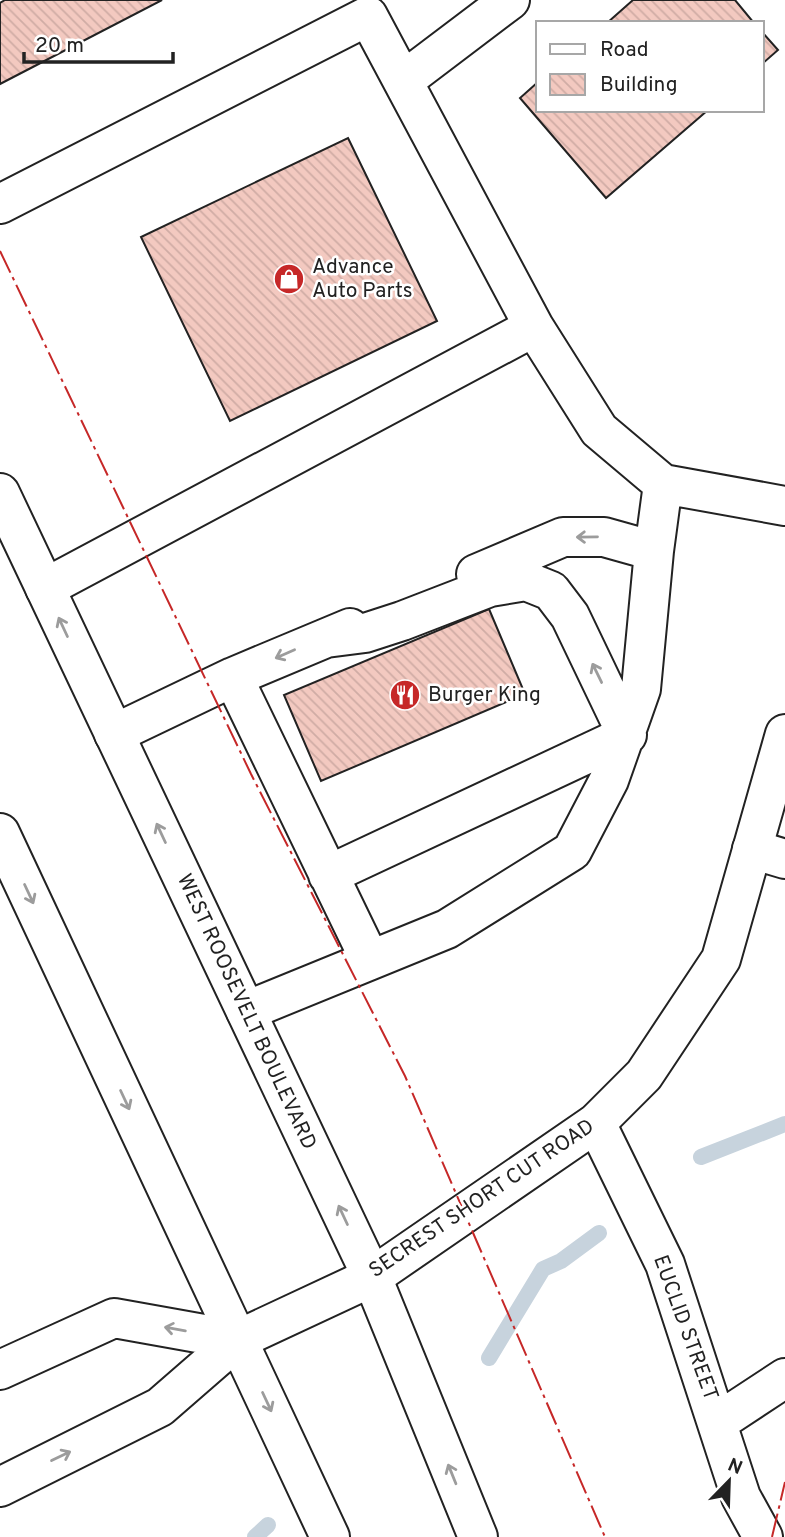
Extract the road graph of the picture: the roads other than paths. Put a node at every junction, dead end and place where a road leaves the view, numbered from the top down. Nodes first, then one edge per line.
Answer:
1 (510, 0) edge
2 (362, 8) edge
3 (403, 81) junction
4 (0, 204) edge
5 (534, 327) junction
6 (663, 484) junction
7 (0, 493) edge
8 (785, 506) edge
9 (654, 551) junction
10 (45, 588) junction
11 (326, 638) junction
12 (233, 677) junction
13 (114, 734) junction
14 (785, 734) edge
15 (626, 735) junction
16 (0, 832) edge
17 (769, 854) edge
18 (328, 875) junction
19 (370, 960) junction
20 (246, 1011) junction
21 (596, 1123) junction
22 (372, 1277) junction
23 (237, 1340) junction
24 (0, 1370) edge
25 (785, 1378) edge
26 (718, 1422) junction
27 (0, 1487) edge
28 (330, 1537) edge
29 (478, 1537) edge
30 (762, 1537) edge

1 - 3 main road
2 - 3 main road
2 - 4 main road
3 - 5 main road
5 - 6 main road
5 - 10 main road
6 - 8 main road
6 - 9 main road
7 - 10 main road, WEST ROOSEVELT BOULEVARD
9 -> 11 main road
9 - 15 main road
13 -> 10 main road, WEST ROOSEVELT BOULEVARD
11 -> 12 main road
15 -> 11 main road
12 - 13 main road
12 - 18 main road
20 -> 13 main road, WEST ROOSEVELT BOULEVARD
14 - 17 main road, SECREST SHORT CUT ROAD
15 - 18 main road
15 - 19 main road
16 -> 23 main road
17 - 21 main road, SECREST SHORT CUT ROAD
18 - 19 main road
19 - 20 main road
22 -> 20 main road, WEST ROOSEVELT BOULEVARD
21 - 22 main road, SECREST SHORT CUT ROAD
21 - 26 main road, EUCLID STREET
22 - 23 main road, SECREST SHORT CUT ROAD
29 -> 22 main road, WEST ROOSEVELT BOULEVARD
23 -> 24 main road
27 -> 23 main road, SECREST SHORT CUT ROAD
23 -> 28 main road
25 - 26 main road
26 - 30 main road, EUCLID STREET

